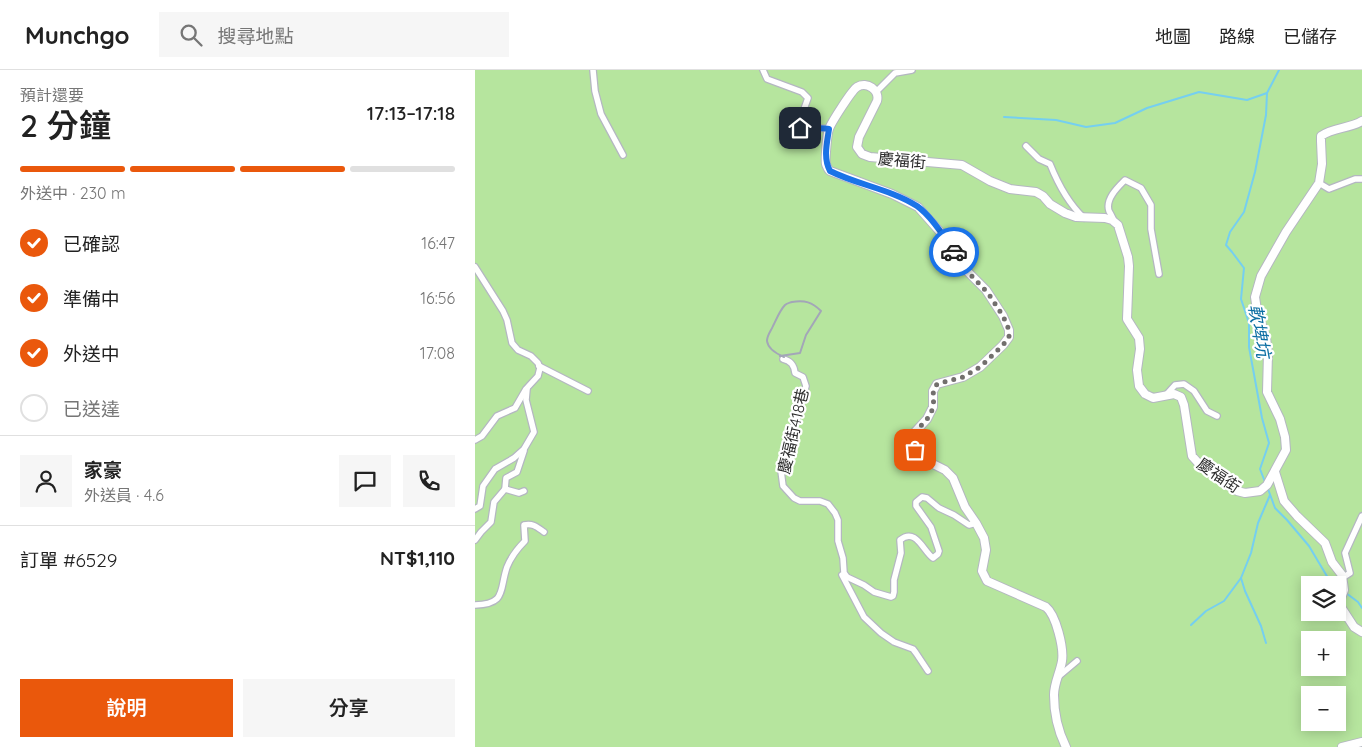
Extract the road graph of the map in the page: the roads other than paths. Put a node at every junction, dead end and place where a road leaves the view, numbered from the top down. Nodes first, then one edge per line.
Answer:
1 (593, 70) edge
2 (763, 70) edge
3 (913, 70) edge
4 (877, 91) junction
5 (1362, 121) edge
6 (829, 129) junction
7 (1026, 146) dead end
8 (623, 155) dead end
9 (1362, 179) edge
10 (1319, 183) junction
11 (1084, 218) junction
12 (1114, 222) junction
13 (475, 267) edge
14 (1159, 274) dead end
15 (783, 359) dead end
16 (539, 366) junction
17 (527, 388) junction
18 (588, 392) dead end
19 (1167, 395) junction
20 (1217, 416) dead end
21 (475, 440) edge
22 (524, 449) junction
23 (1275, 472) junction
24 (505, 489) junction
25 (525, 492) dead end
26 (475, 509) edge
27 (1362, 516) edge
28 (976, 523) junction
29 (544, 532) dead end
30 (475, 540) edge
31 (843, 566) junction
32 (1341, 576) edge
33 (1344, 576) edge
34 (475, 605) edge
35 (1346, 615) edge
36 (1362, 632) edge
37 (1077, 661) dead end
38 (928, 672) dead end
39 (1057, 678) junction
40 (1362, 742) edge
41 (1066, 747) edge
42 (1343, 747) edge

1 - 8 street
2 - 6 street
3 - 4 street
4 - 6 street, 慶福街
4 - 11 street, 慶福街
5 - 10 street, 慶福街
6 - 28 street, 慶福街
7 - 11 street
9 - 10 street
10 - 23 street, 慶福街
11 - 12 street, 慶福街
12 - 14 street
12 - 19 street, 慶福街
13 - 16 street
15 - 31 street, 慶福街418巷
16 - 17 street
16 - 18 street
17 - 21 street
17 - 22 street
19 - 20 street
19 - 23 street, 慶福街
22 - 24 street
22 - 26 street
23 - 32 street
24 - 25 street
24 - 30 street
27 - 33 street
28 - 31 street
28 - 39 street, 慶福街
29 - 34 street
31 - 38 street
35 - 36 street
37 - 39 street
39 - 41 street, 慶福街
40 - 42 street

